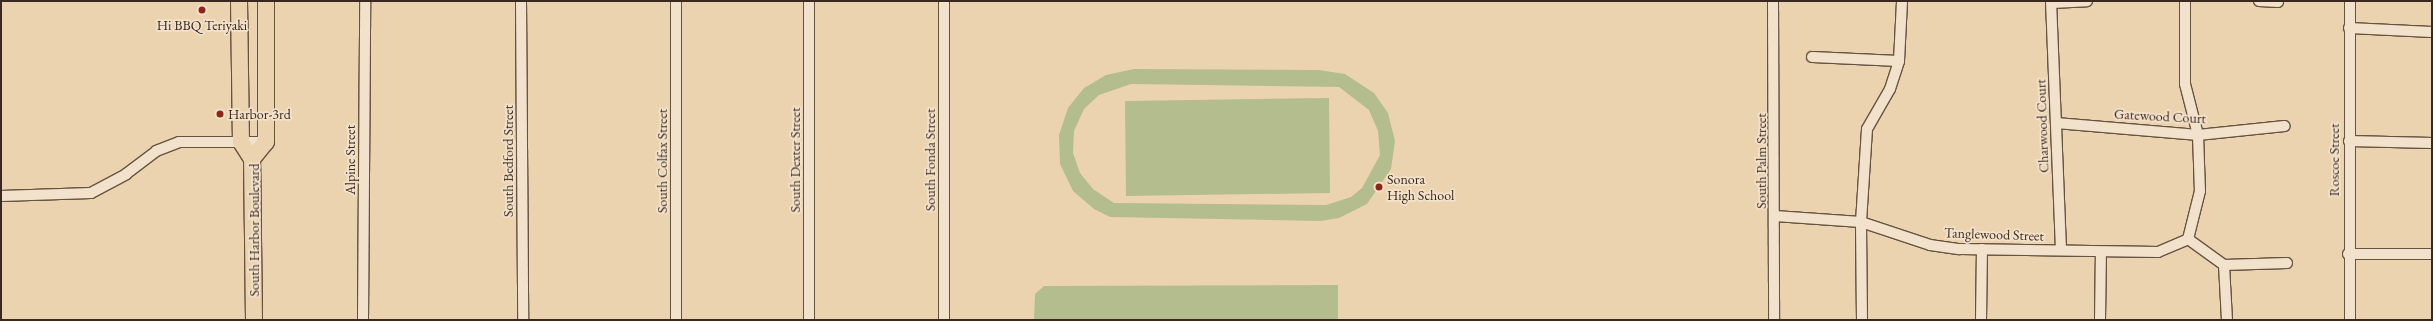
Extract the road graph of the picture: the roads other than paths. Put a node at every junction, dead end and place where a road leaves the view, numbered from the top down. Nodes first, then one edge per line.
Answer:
1 (239, 1) edge
2 (266, 1) edge
3 (364, 1) edge
4 (521, 1) edge
5 (676, 1) edge
6 (809, 1) edge
7 (944, 1) edge
8 (1774, 1) edge
9 (1902, 1) edge
10 (2087, 1) edge
11 (2185, 1) edge
12 (2259, 1) edge
13 (2350, 1) edge
14 (2051, 2) edge
15 (2278, 2) dead end
16 (2348, 28) junction
17 (2432, 32) edge
18 (1812, 57) dead end
19 (1899, 61) junction
20 (2056, 123) junction
21 (2285, 126) dead end
22 (2198, 135) junction
23 (2348, 141) junction
24 (241, 142) junction
25 (266, 142) junction
26 (2432, 143) edge
27 (252, 159) junction
28 (1, 196) edge
29 (1775, 216) junction
30 (1861, 222) junction
31 (2188, 239) junction
32 (1982, 249) junction
33 (2061, 250) junction
34 (2101, 252) junction
35 (2348, 254) junction
36 (2432, 254) edge
37 (2287, 262) dead end
38 (2224, 265) junction
39 (254, 320) edge
40 (363, 320) edge
41 (523, 320) edge
42 (676, 320) edge
43 (809, 320) edge
44 (944, 320) edge
45 (1774, 320) edge
46 (1862, 320) edge
47 (1981, 320) edge
48 (2100, 320) edge
49 (2227, 320) edge
50 (2350, 320) edge

1 - 24 main road
2 - 25 main road
3 - 40 street, Alpine Street
4 - 41 street, South Bedford Street
5 - 42 street, South Colfax Street
6 - 43 street, South Dexter Street
7 - 44 street, South Fonda Street
8 - 29 street, South Palm Street
9 - 19 street
10 - 14 street
11 - 22 street
12 - 15 street
13 - 16 street, Roscoe Street
14 - 20 street, Charwood Court
16 - 17 street
16 - 23 street, Roscoe Street
18 - 19 street
19 - 30 street
20 - 22 street, Gatewood Court
20 - 33 street, Charwood Court
21 - 22 street, Gatewood Court
22 - 31 street
23 - 26 street
23 - 35 street, Roscoe Street
24 - 25 street
24 - 27 main road
24 - 28 street
25 - 27 main road, South Harbor Boulevard
27 - 39 main road, South Harbor Boulevard
29 - 30 street, Tanglewood Street
29 - 45 street, South Palm Street
30 - 32 street, Tanglewood Street
30 - 46 street
31 - 34 street, Tanglewood Street
31 - 38 street
32 - 33 street, Tanglewood Street
32 - 47 street
33 - 34 street, Tanglewood Street
34 - 48 street
35 - 36 street
35 - 50 street, Roscoe Street
37 - 38 street
38 - 49 street

